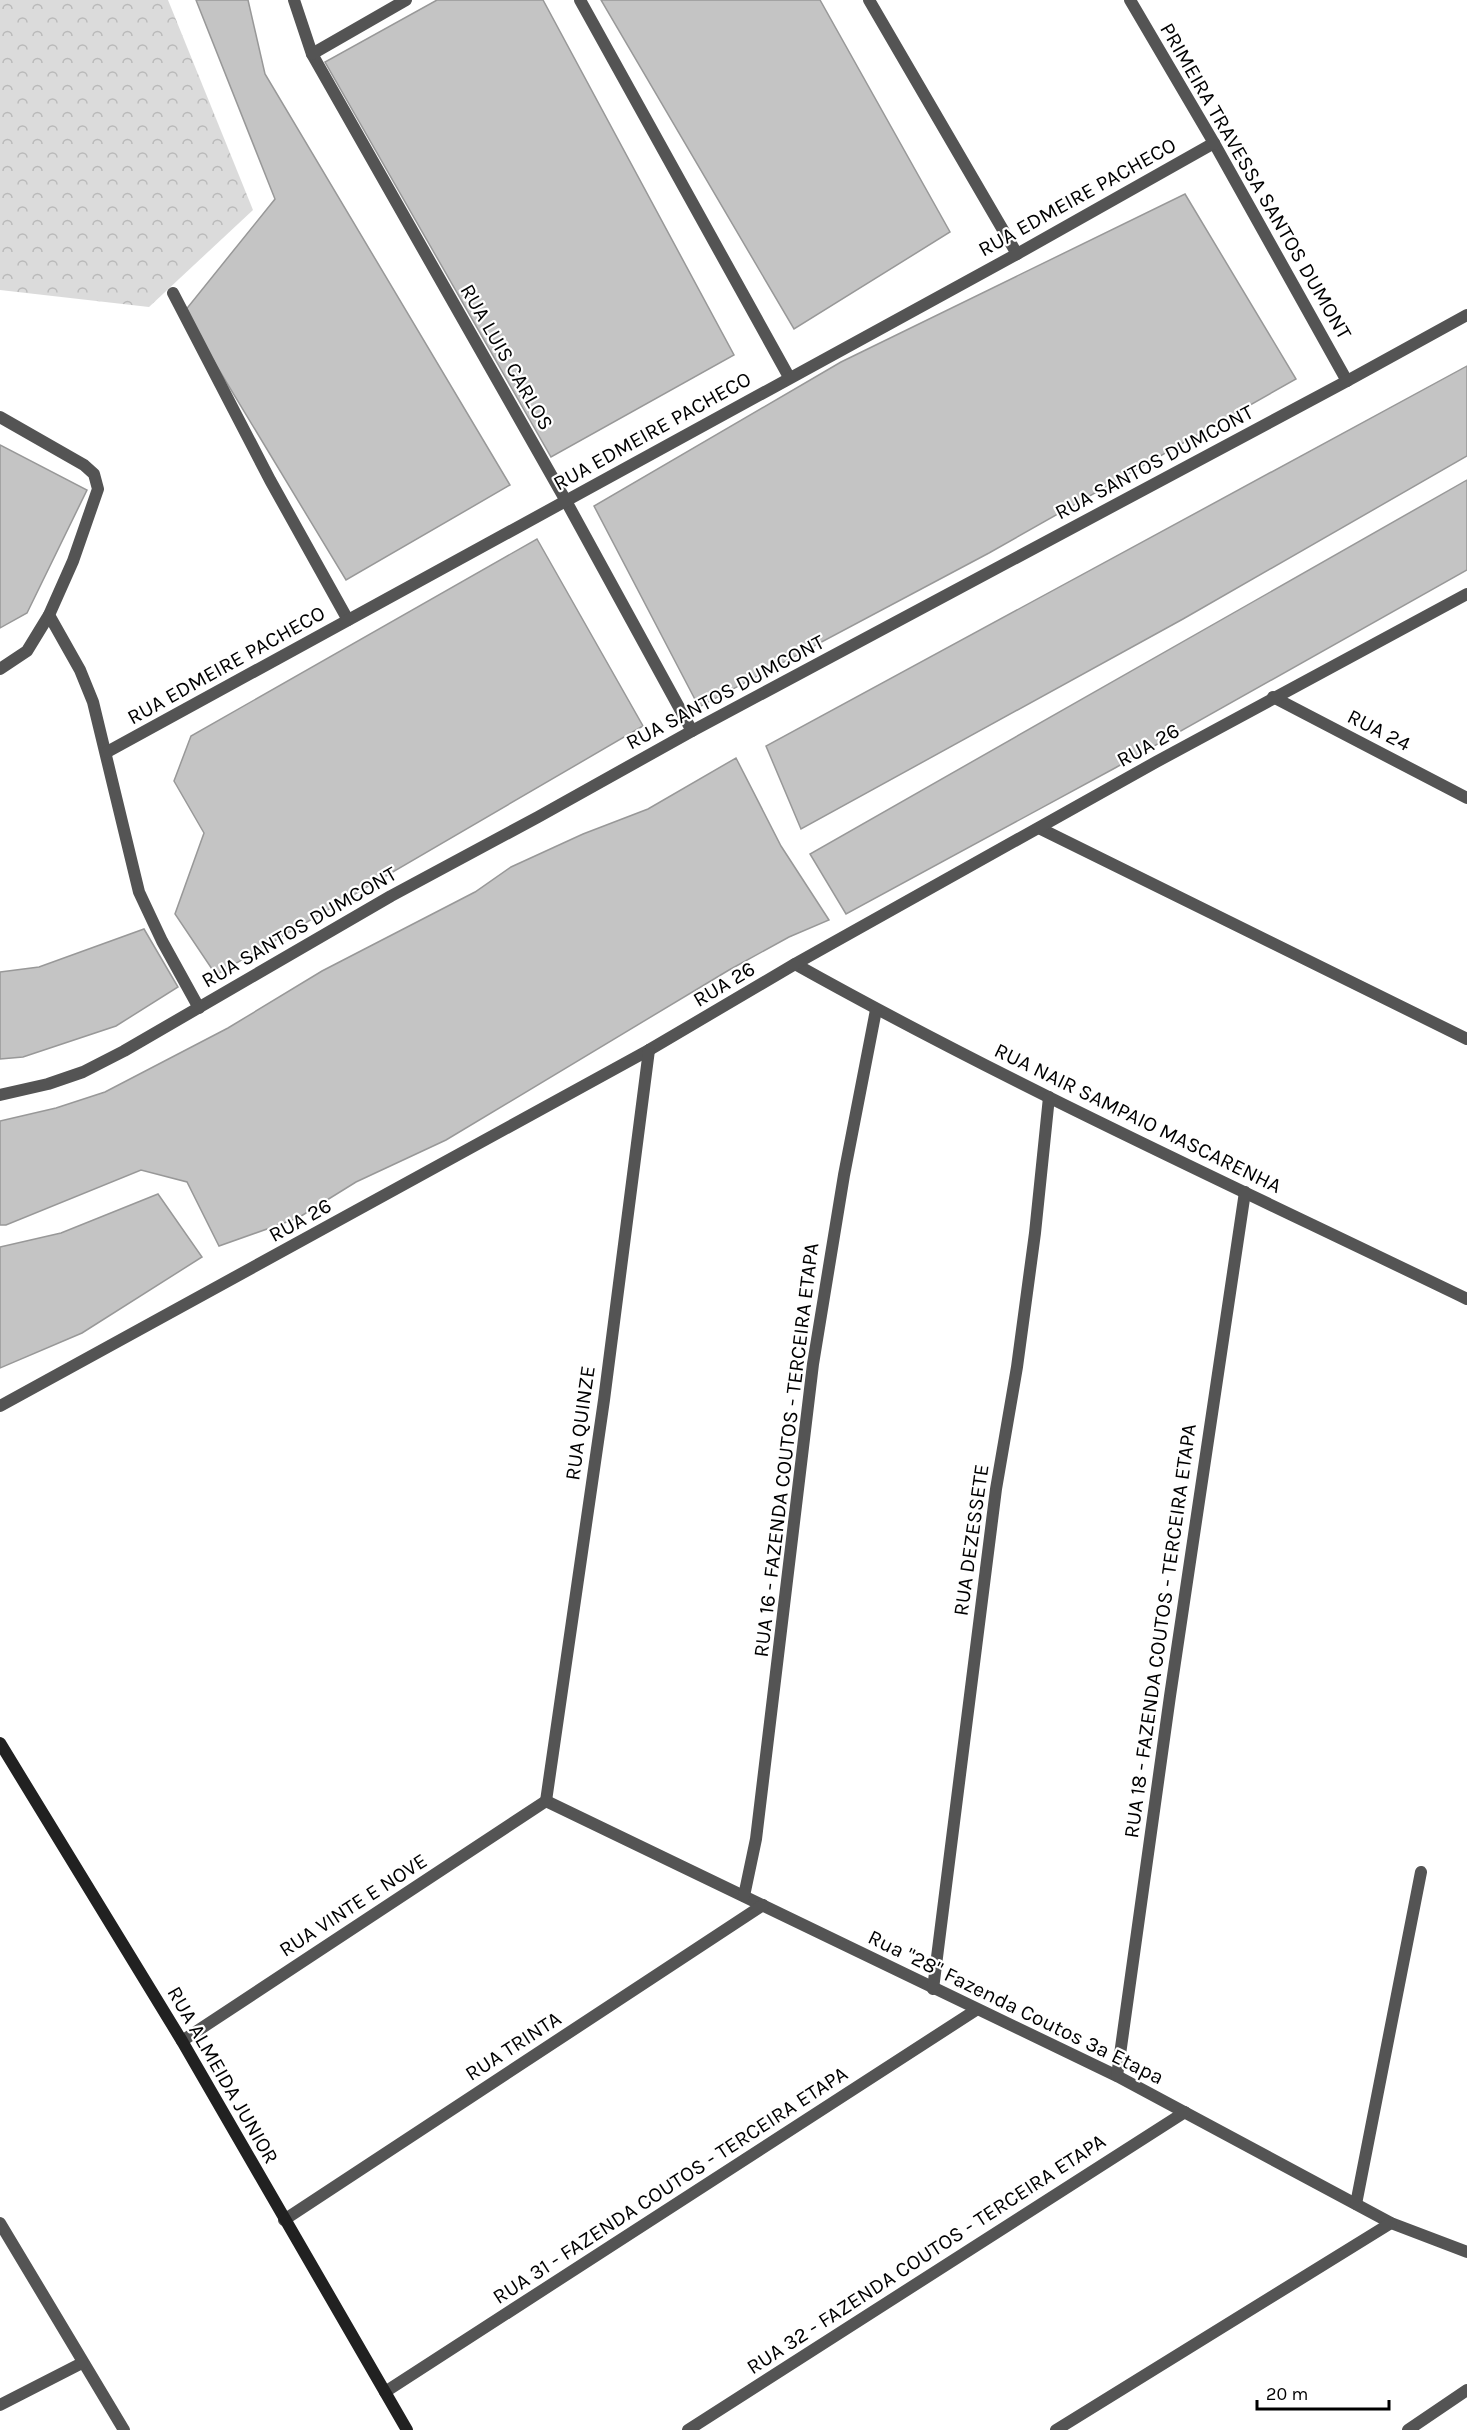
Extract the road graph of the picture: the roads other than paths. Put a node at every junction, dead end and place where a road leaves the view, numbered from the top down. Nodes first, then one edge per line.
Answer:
1 (294, 0) edge
2 (406, 0) edge
3 (580, 0) edge
4 (869, 0) edge
5 (1130, 0) edge
6 (312, 54) junction
7 (1214, 142) junction
8 (1017, 254) junction
9 (173, 293) dead end
10 (1467, 315) edge
11 (789, 377) junction
12 (1347, 381) junction
13 (0, 417) edge
14 (566, 501) junction
15 (1467, 594) edge
16 (49, 615) junction
17 (348, 620) junction
18 (0, 669) edge
19 (1274, 697) junction
20 (692, 731) junction
21 (107, 752) junction
22 (1467, 798) edge
23 (1039, 828) junction
24 (795, 964) junction
25 (199, 1008) junction
26 (876, 1010) junction
27 (1467, 1039) edge
28 (649, 1050) junction
29 (0, 1095) edge
30 (1049, 1097) junction
31 (1245, 1192) junction
32 (1467, 1299) edge
33 (0, 1406) edge
34 (0, 1743) edge
35 (546, 1801) junction
36 (1421, 1872) dead end
37 (744, 1896) junction
38 (763, 1905) junction
39 (933, 1989) junction
40 (976, 2010) junction
41 (182, 2041) junction
42 (1117, 2076) junction
43 (1185, 2112) junction
44 (1356, 2204) junction
45 (284, 2220) junction
46 (0, 2223) edge
47 (1391, 2223) junction
48 (1467, 2252) edge
49 (82, 2363) junction
50 (1467, 2390) edge
51 (385, 2392) junction
52 (0, 2405) edge
53 (124, 2430) edge
54 (407, 2430) edge
55 (688, 2430) edge
56 (1056, 2430) edge
57 (1408, 2430) edge

1 - 6 street, RUA LUIS CARLOS
2 - 6 street
3 - 11 street
4 - 8 street
5 - 7 street, PRIMEIRA TRAVESSA SANTOS DUMONT
6 - 14 street, RUA LUIS CARLOS
7 - 8 street, RUA EDMEIRE PACHECO
7 - 12 street, PRIMEIRA TRAVESSA SANTOS DUMONT
8 - 11 street, RUA EDMEIRE PACHECO
9 - 17 street
10 - 12 street, RUA SANTOS DUMCONT
11 - 14 street, RUA EDMEIRE PACHECO
12 - 20 street, RUA SANTOS DUMCONT
13 - 16 street
14 - 17 street, RUA EDMEIRE PACHECO
14 - 20 street, RUA LUIS CARLOS
15 - 19 street, RUA 26
16 - 18 street
16 - 21 street, RUA EDMEIRE PACHECO
17 - 21 street, RUA EDMEIRE PACHECO
19 - 22 street, RUA 24
19 - 23 street, RUA 26
20 - 25 street, RUA SANTOS DUMCONT
21 - 25 street, RUA EDMEIRE PACHECO
23 - 24 street, RUA 26
23 - 27 street
24 - 26 street, RUA NAIR SAMPAIO MASCARENHA
24 - 28 street, RUA 26
25 - 29 street, RUA SANTOS DUMCONT
26 - 30 street, RUA NAIR SAMPAIO MASCARENHA
26 - 37 street, RUA 16 - FAZENDA COUTOS - TERCEIRA ETAPA
28 - 33 street, RUA 26
28 - 35 street, RUA QUINZE
30 - 31 street, RUA NAIR SAMPAIO MASCARENHA
30 - 39 street, RUA DEZESSETE
31 - 32 street, RUA NAIR SAMPAIO MASCARENHA
31 - 42 street, RUA 18 - FAZENDA COUTOS - TERCEIRA ETAPA
34 - 41 main road, RUA ALMEIDA JUNIOR
35 - 37 street, Rua "28" Fazenda Coutos 3ª Etapa
35 - 41 street, RUA VINTE E NOVE
36 - 44 street
37 - 38 street, Rua "28" Fazenda Coutos 3ª Etapa
38 - 39 street, Rua "28" Fazenda Coutos 3ª Etapa
38 - 45 street, RUA TRINTA
39 - 40 street, Rua "28" Fazenda Coutos 3ª Etapa
40 - 42 street, Rua "28" Fazenda Coutos 3ª Etapa
40 - 51 street, RUA 31 - FAZENDA COUTOS - TERCEIRA ETAPA
41 - 45 main road, RUA ALMEIDA JUNIOR
42 - 43 street, Rua "28" Fazenda Coutos 3ª Etapa
43 - 44 street, Rua "28" Fazenda Coutos 3ª Etapa
43 - 55 street, RUA 32 - FAZENDA COUTOS - TERCEIRA ETAPA
44 - 47 street, Rua "28" Fazenda Coutos 3ª Etapa
45 - 51 main road, RUA ALMEIDA JUNIOR
46 - 49 street
47 - 48 street, Rua "28" Fazenda Coutos 3ª Etapa
47 - 56 street
49 - 52 street
49 - 53 street
50 - 57 street
51 - 54 main road, RUA ALMEIDA JUNIOR

